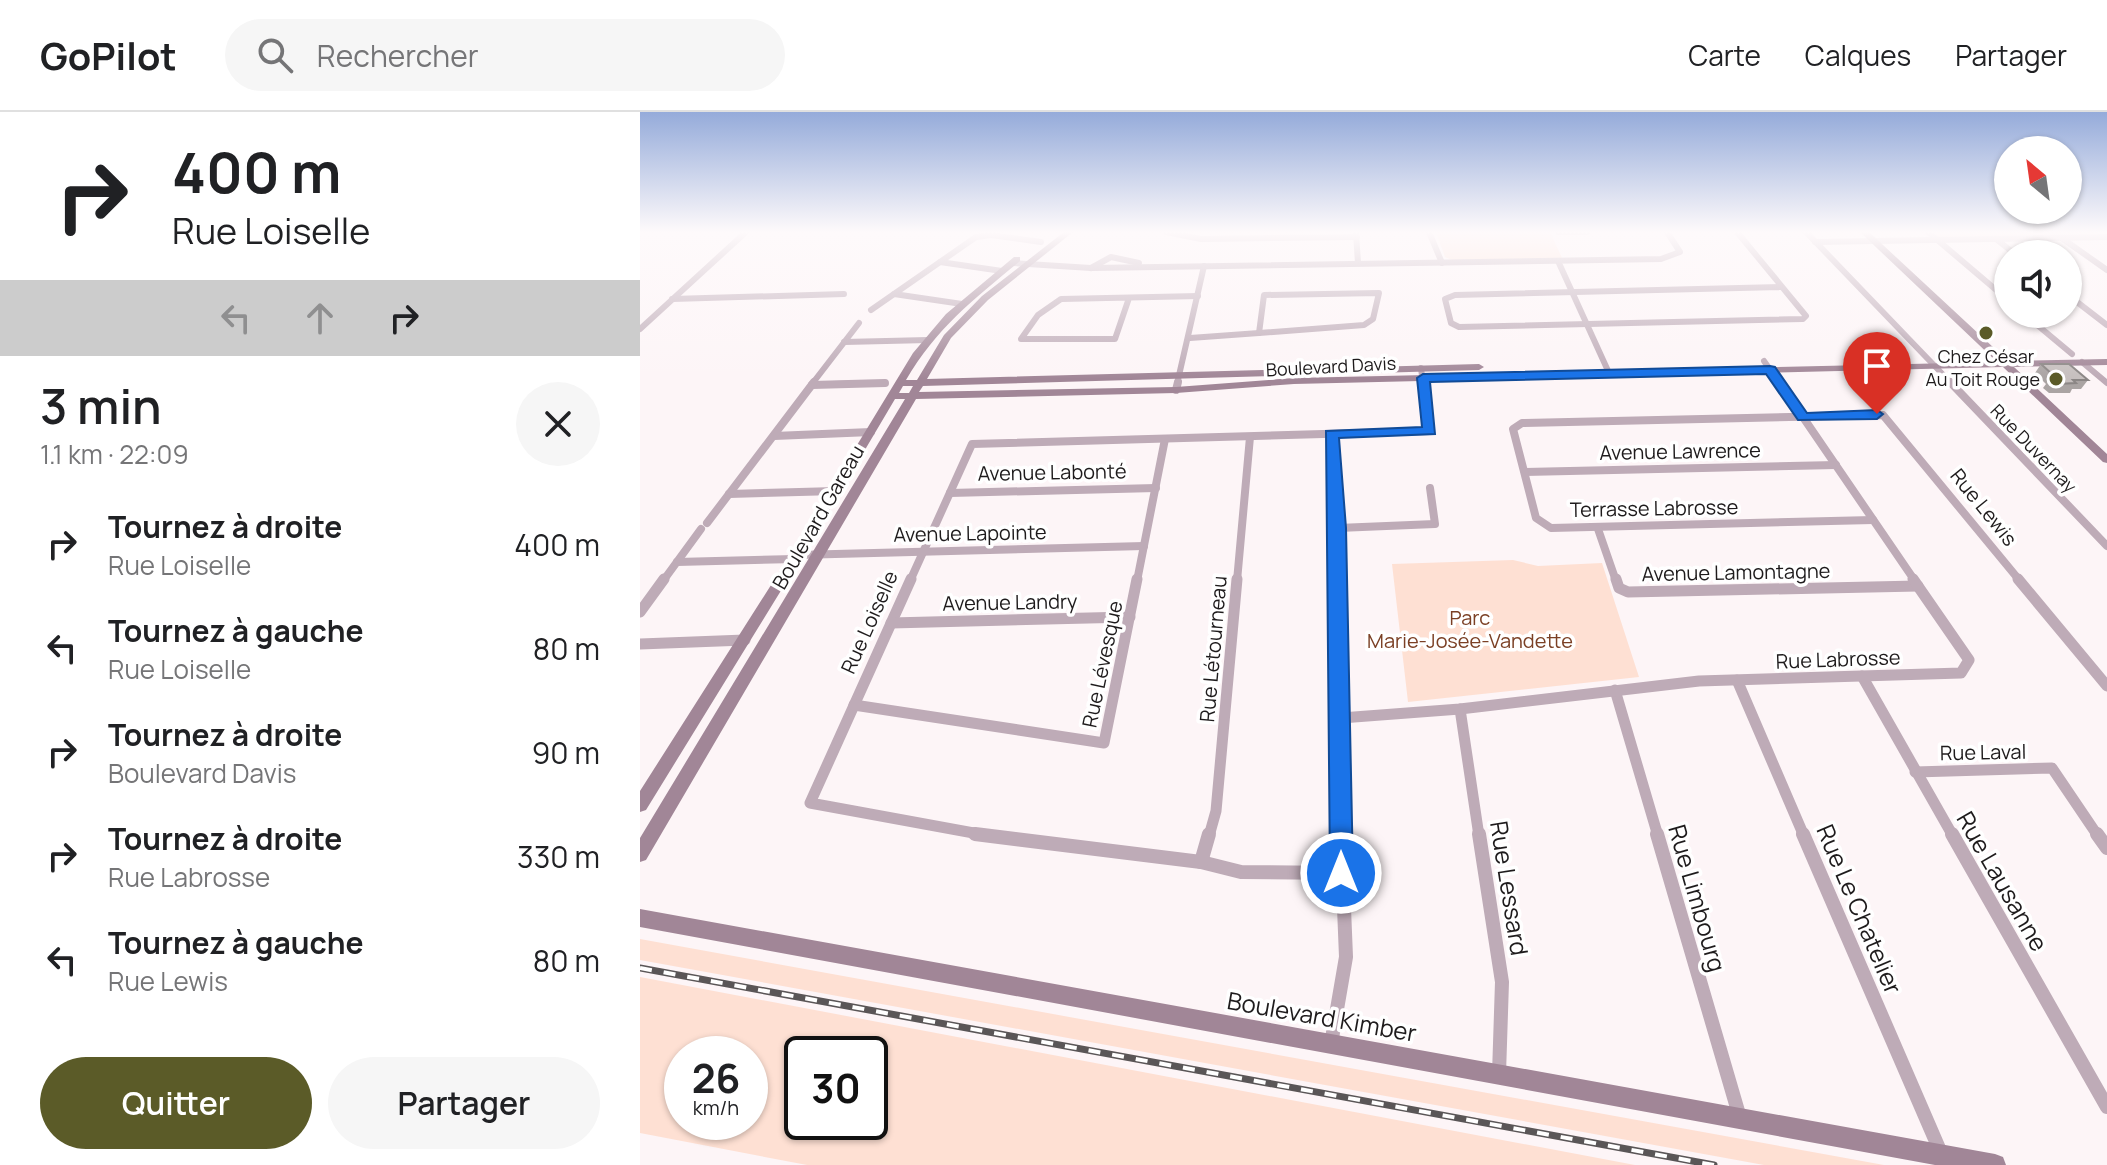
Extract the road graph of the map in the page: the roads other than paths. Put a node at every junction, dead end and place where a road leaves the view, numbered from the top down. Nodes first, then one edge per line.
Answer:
1 (692, 281) edge
2 (912, 281) edge
3 (990, 281) edge
4 (1007, 281) edge
5 (1201, 281) edge
6 (1567, 281) edge
7 (1777, 281) edge
8 (1852, 281) edge
9 (1917, 281) edge
10 (1782, 287) junction
11 (1573, 293) junction
12 (844, 294) dead end
13 (894, 294) junction
14 (1198, 296) junction
15 (1129, 298) junction
16 (672, 299) junction
17 (962, 304) junction
18 (2082, 306) edge
19 (871, 310) dead end
20 (859, 323) dead end
21 (1588, 325) junction
22 (2107, 325) edge
23 (2038, 328) edge
24 (640, 329) edge
25 (1259, 333) junction
26 (1190, 338) junction
27 (928, 340) junction
28 (844, 342) junction
29 (2107, 353) edge
30 (1996, 356) junction
31 (1924, 357) junction
32 (2068, 358) junction
33 (2082, 362) junction
34 (2107, 362) edge
35 (2005, 364) junction
36 (1767, 365) junction
37 (1932, 366) junction
38 (1607, 369) junction
39 (1422, 373) junction
40 (1179, 378) junction
41 (954, 382) junction
42 (885, 383) dead end
43 (900, 383) junction
44 (919, 383) junction
45 (2107, 383) edge
46 (812, 385) junction
47 (1176, 390) junction
48 (912, 395) junction
49 (946, 395) junction
50 (893, 396) junction
51 (1803, 417) junction
52 (871, 432) junction
53 (1331, 434) junction
54 (774, 436) junction
55 (1250, 437) junction
56 (1165, 439) junction
57 (2107, 460) edge
58 (1836, 465) junction
59 (1525, 472) junction
60 (1156, 488) junction
61 (1430, 488) dead end
62 (836, 491) junction
63 (950, 493) junction
64 (729, 494) junction
65 (1873, 520) junction
66 (1338, 528) junction
67 (1598, 529) junction
68 (2105, 542) edge
69 (1144, 546) junction
70 (922, 552) junction
71 (820, 555) junction
72 (796, 557) junction
73 (677, 562) junction
74 (1918, 586) junction
75 (640, 612) edge
76 (1130, 617) junction
77 (891, 623) junction
78 (745, 640) junction
79 (640, 644) edge
80 (1862, 676) junction
81 (1737, 680) junction
82 (2107, 686) edge
83 (1615, 690) junction
84 (854, 705) junction
85 (1460, 709) junction
86 (1341, 718) junction
87 (1915, 772) junction
88 (640, 805) edge
89 (2107, 848) edge
90 (640, 854) edge
91 (1201, 862) junction
92 (1341, 873) junction
93 (640, 918) edge
94 (1331, 1044) junction
95 (1499, 1074) junction
96 (2107, 1107) edge
97 (1740, 1119) junction
98 (1942, 1155) junction
99 (1995, 1165) edge

1 - 16 street
2 - 13 street
3 - 17 street, Boulevard Gareau
4 - 44 street, Boulevard Gareau
5 - 14 street
6 - 11 street
7 - 10 street
8 - 31 street, Rue Duvernay
9 - 30 street
10 - 11 street
10 - 21 street
11 - 21 street
11 - 21 street
12 - 16 street
13 - 17 street
13 - 19 street
14 - 15 street
14 - 26 street
15 - 15 street
16 - 24 street
17 - 27 street, Boulevard Gareau
18 - 22 street
20 - 28 street
21 - 38 street
23 - 32 street
25 - 25 street
25 - 26 street
26 - 40 street
27 - 28 street
27 - 43 street, Boulevard Gareau
28 - 46 street
29 - 32 street, Boulevard Davis
30 - 31 street, Boulevard Davis
30 - 32 street, Boulevard Davis
30 - 35 street
31 - 36 street, Boulevard Davis
31 - 37 street, Rue Duvernay
32 - 33 street, Boulevard Davis
32 - 35 street, Boulevard Davis
33 - 34 street, Boulevard Davis
33 - 45 street
35 - 37 street, Boulevard Davis
35 - 57 street
36 - 37 street, Boulevard Davis
36 - 38 street, Boulevard Davis
36 - 51 street, Rue Labrosse
37 - 68 street, Rue Duvernay
38 - 39 street, Boulevard Davis
39 - 40 street, Boulevard Davis
39 - 47 street, Boulevard Davis
39 - 53 street, Rue Loiselle
40 - 41 street, Boulevard Davis
40 - 47 street
41 - 44 street, Boulevard Davis
41 - 49 street
42 - 46 street
43 - 44 street, Boulevard Davis
43 - 50 street, Boulevard Gareau
44 - 48 street, Boulevard Gareau
46 - 54 street
47 - 49 street, Boulevard Davis
48 - 49 street, Boulevard Davis
48 - 50 street, Boulevard Davis
48 - 71 street, Boulevard Gareau
50 - 52 street, Boulevard Gareau
51 - 58 street, Rue Labrosse
51 - 59 street, Terrasse Labrosse
51 - 82 street, Rue Lewis
52 - 54 street
52 - 62 street, Boulevard Gareau
53 - 55 street, Rue Loiselle
53 - 66 street
54 - 64 street
55 - 56 street, Rue Loiselle
55 - 91 street, Rue Létourneau
56 - 60 street, Rue Lévesque
56 - 63 street, Rue Loiselle
58 - 59 street, Avenue Lawrence
58 - 65 street, Rue Labrosse
59 - 67 street, Terrasse Labrosse
60 - 63 street, Avenue Labonté
60 - 69 street, Rue Lévesque
61 - 66 street
62 - 64 street
62 - 72 street, Boulevard Gareau
63 - 70 street, Rue Loiselle
64 - 73 street
65 - 67 street, Terrasse Labrosse
65 - 74 street, Rue Labrosse
66 - 86 street
67 - 74 street, Avenue Lamontagne
69 - 70 street, Avenue Lapointe
69 - 76 street, Rue Lévesque
70 - 71 street, Avenue Lapointe
70 - 77 street, Rue Loiselle
71 - 72 street, Avenue Lapointe
71 - 90 street, Boulevard Gareau
72 - 73 street, Avenue Lapointe
72 - 78 street, Boulevard Gareau
73 - 75 street
74 - 80 street, Rue Labrosse
76 - 77 street, Avenue Landry
76 - 84 street, Rue Lévesque
77 - 84 street, Rue Loiselle
78 - 79 street
78 - 88 street, Boulevard Gareau
80 - 81 street, Rue Labrosse
80 - 87 street, Rue Lausanne
81 - 83 street, Rue Labrosse
81 - 98 street, Rue Le Chatelier
83 - 85 street, Rue Labrosse
83 - 97 street, Rue Limbourg
84 - 91 street, Rue Loiselle
85 - 86 street, Rue Labrosse
85 - 95 street, Rue Lessard
86 - 92 street
87 - 89 street, Rue Laval
87 - 96 street, Rue Lausanne
91 - 92 street, Rue Loiselle
92 - 94 street
93 - 94 street, Boulevard Kimber
94 - 95 street, Boulevard Kimber
95 - 97 street, Boulevard Kimber
97 - 98 street, Boulevard Kimber
98 - 99 street, Boulevard Kimber

